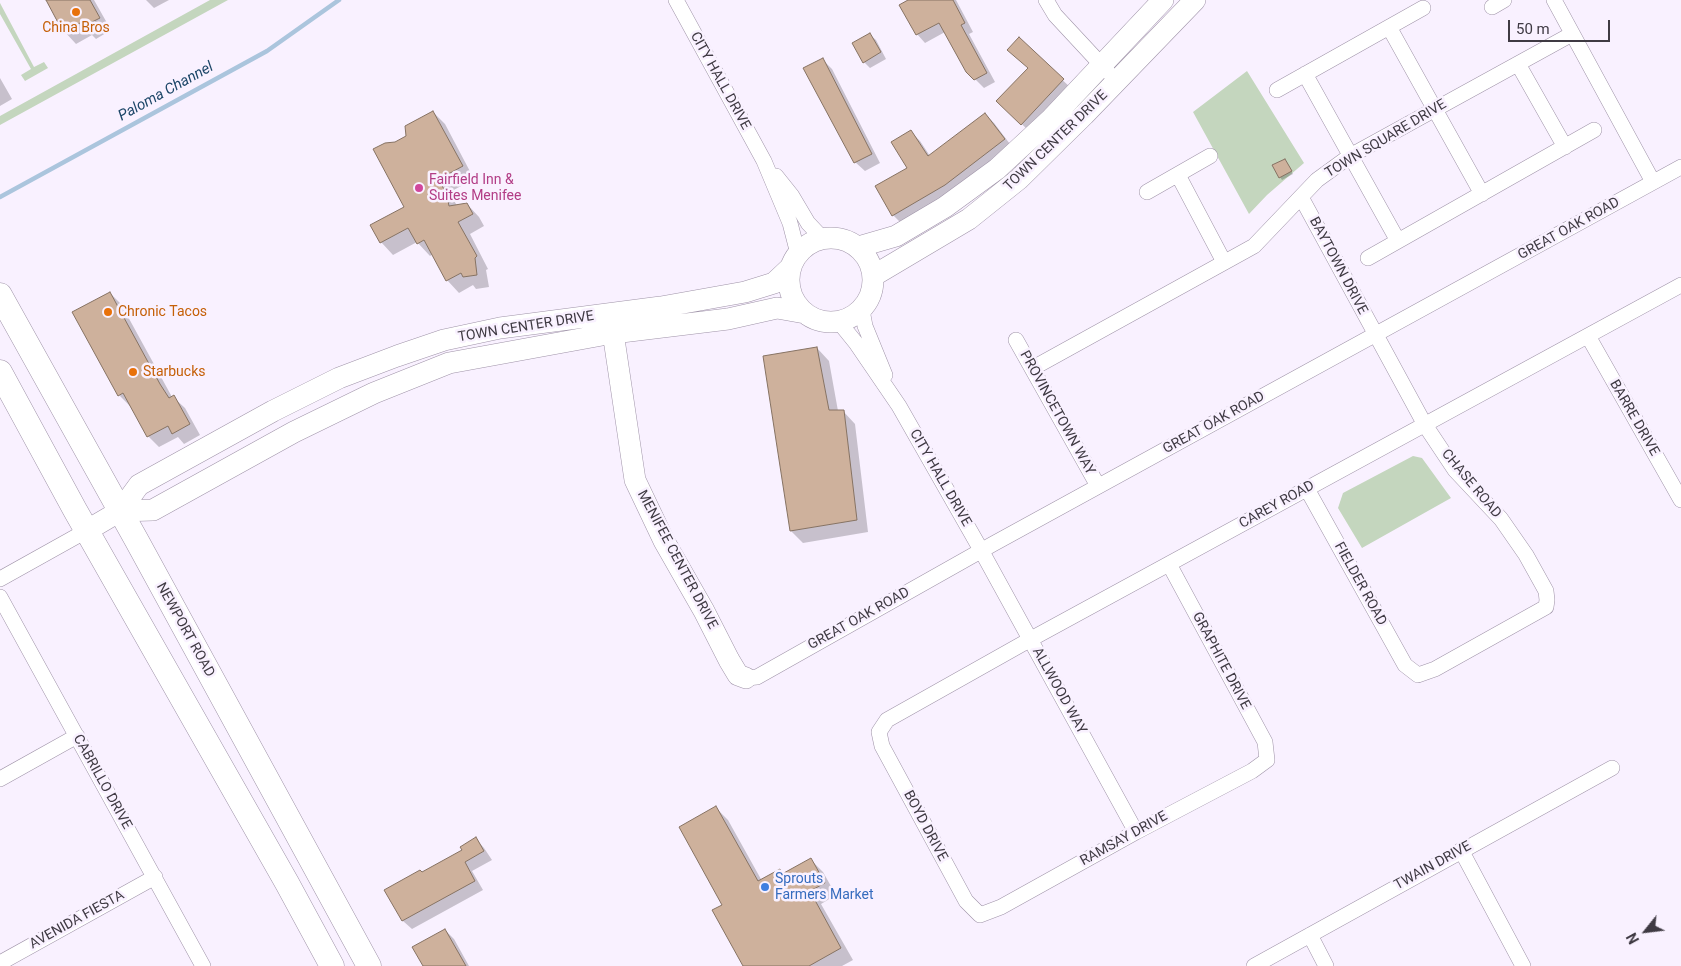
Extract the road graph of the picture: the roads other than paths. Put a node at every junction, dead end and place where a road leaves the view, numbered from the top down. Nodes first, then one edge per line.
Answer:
1 (676, 0) edge
2 (1046, 0) edge
3 (1163, 0) edge
4 (1195, 0) edge
5 (1554, 0) edge
6 (1423, 8) dead end
7 (1390, 27) junction
8 (1572, 34) junction
9 (1518, 64) junction
10 (1102, 66) junction
11 (1305, 74) junction
12 (1117, 81) junction
13 (1277, 90) dead end
14 (1435, 109) junction
15 (1594, 130) dead end
16 (1565, 147) junction
17 (1210, 156) dead end
18 (1350, 156) junction
19 (764, 162) junction
20 (1681, 167) edge
21 (1178, 175) junction
22 (1653, 182) junction
23 (1147, 192) dead end
24 (1482, 194) junction
25 (1301, 197) junction
26 (822, 239) junction
27 (1398, 241) junction
28 (858, 247) junction
29 (1368, 258) dead end
30 (794, 261) junction
31 (1224, 262) junction
32 (873, 276) junction
33 (1681, 285) edge
34 (0, 295) edge
35 (862, 310) junction
36 (805, 313) junction
37 (839, 322) junction
38 (612, 324) junction
39 (1375, 335) junction
40 (1588, 336) junction
41 (1016, 340) dead end
42 (402, 354) junction
43 (1033, 368) junction
44 (0, 372) edge
45 (898, 406) junction
46 (1425, 425) junction
47 (294, 432) junction
48 (1098, 486) junction
49 (1307, 488) junction
50 (1681, 500) edge
51 (120, 511) junction
52 (86, 531) junction
53 (982, 550) junction
54 (1169, 564) junction
55 (0, 579) edge
56 (0, 597) edge
57 (1031, 639) junction
58 (1418, 675) joint
59 (746, 678) joint
60 (879, 732) joint
61 (77, 736) junction
62 (1267, 760) joint
63 (1612, 768) dead end
64 (0, 779) edge
65 (1136, 832) junction
66 (1462, 850) junction
67 (155, 877) junction
68 (980, 915) joint
69 (1310, 935) junction
70 (0, 964) edge
71 (203, 966) edge
72 (332, 966) edge
73 (368, 966) edge
74 (1254, 966) edge
75 (1326, 966) edge
76 (1523, 966) edge

1 - 19 street, CITY HALL DRIVE
2 - 10 street
3 - 10 street, TOWN CENTER DRIVE
4 - 12 street, TOWN CENTER DRIVE
5 - 8 street
6 - 7 street
7 - 11 street
7 - 14 street
8 - 9 street, TOWN SQUARE DRIVE
8 - 22 street
9 - 14 street, TOWN SQUARE DRIVE
9 - 16 street
10 - 12 street
10 - 28 street, TOWN CENTER DRIVE
11 - 13 street
11 - 18 street
12 - 32 street, TOWN CENTER DRIVE
14 - 18 street, TOWN SQUARE DRIVE
14 - 24 street
15 - 16 street
16 - 24 street
17 - 21 street
18 - 25 street, TOWN SQUARE DRIVE
18 - 27 street
19 - 26 street, CITY HALL DRIVE
19 - 30 street, CITY HALL DRIVE
20 - 22 street, GREAT OAK ROAD
21 - 23 street
21 - 31 street
22 - 39 street, GREAT OAK ROAD
24 - 27 street
25 - 31 street, TOWN SQUARE DRIVE
25 - 39 street, BAYTOWN DRIVE
26 - 28 street
26 - 30 street, TOWN CENTER DRIVE
27 - 29 street
28 - 32 street
30 - 36 street
30 - 38 street, TOWN CENTER DRIVE
31 - 43 street, TOWN SQUARE DRIVE
32 - 35 street
33 - 40 street, CAREY ROAD
34 - 51 main road, NEWPORT ROAD
35 - 37 street
35 - 45 street, CITY HALL DRIVE
36 - 37 street, TOWN CENTER DRIVE
36 - 38 street, TOWN CENTER DRIVE
37 - 45 street, CITY HALL DRIVE
38 - 42 street, TOWN CENTER DRIVE
38 - 47 street, TOWN CENTER DRIVE
38 - 59 street, MENIFEE CENTER DRIVE
39 - 46 street, CHASE ROAD
39 - 48 street, GREAT OAK ROAD
40 - 46 street, CAREY ROAD
40 - 50 street, BARRE DRIVE
41 - 43 street, PROVINCETOWN WAY
42 - 47 street
42 - 51 street, TOWN CENTER DRIVE
43 - 48 street, PROVINCETOWN WAY
44 - 52 main road
45 - 53 street, CITY HALL DRIVE
46 - 49 street, CAREY ROAD
46 - 58 street, CHASE ROAD
47 - 51 street, TOWN CENTER DRIVE
48 - 53 street, GREAT OAK ROAD
49 - 54 street, CAREY ROAD
49 - 58 street, FIELDER ROAD
51 - 52 street, TOWN CENTER DRIVE
51 - 73 main road, NEWPORT ROAD
52 - 55 street
52 - 72 main road
53 - 57 street, ALLWOOD WAY
53 - 59 street, GREAT OAK ROAD
54 - 57 street, CAREY ROAD
54 - 62 street, GRAPHITE DRIVE
56 - 61 street, CABRILLO DRIVE
57 - 60 street, CAREY ROAD
57 - 65 street, ALLWOOD WAY
60 - 68 street, BOYD DRIVE
61 - 64 street
61 - 67 street, CABRILLO DRIVE
62 - 65 street, RAMSAY DRIVE
63 - 66 street, TWAIN DRIVE
65 - 68 street, RAMSAY DRIVE
66 - 69 street, TWAIN DRIVE
66 - 76 street
67 - 70 street, AVENIDA FIESTA
67 - 71 street, CABRILLO DRIVE
69 - 74 street, TWAIN DRIVE
69 - 75 street

